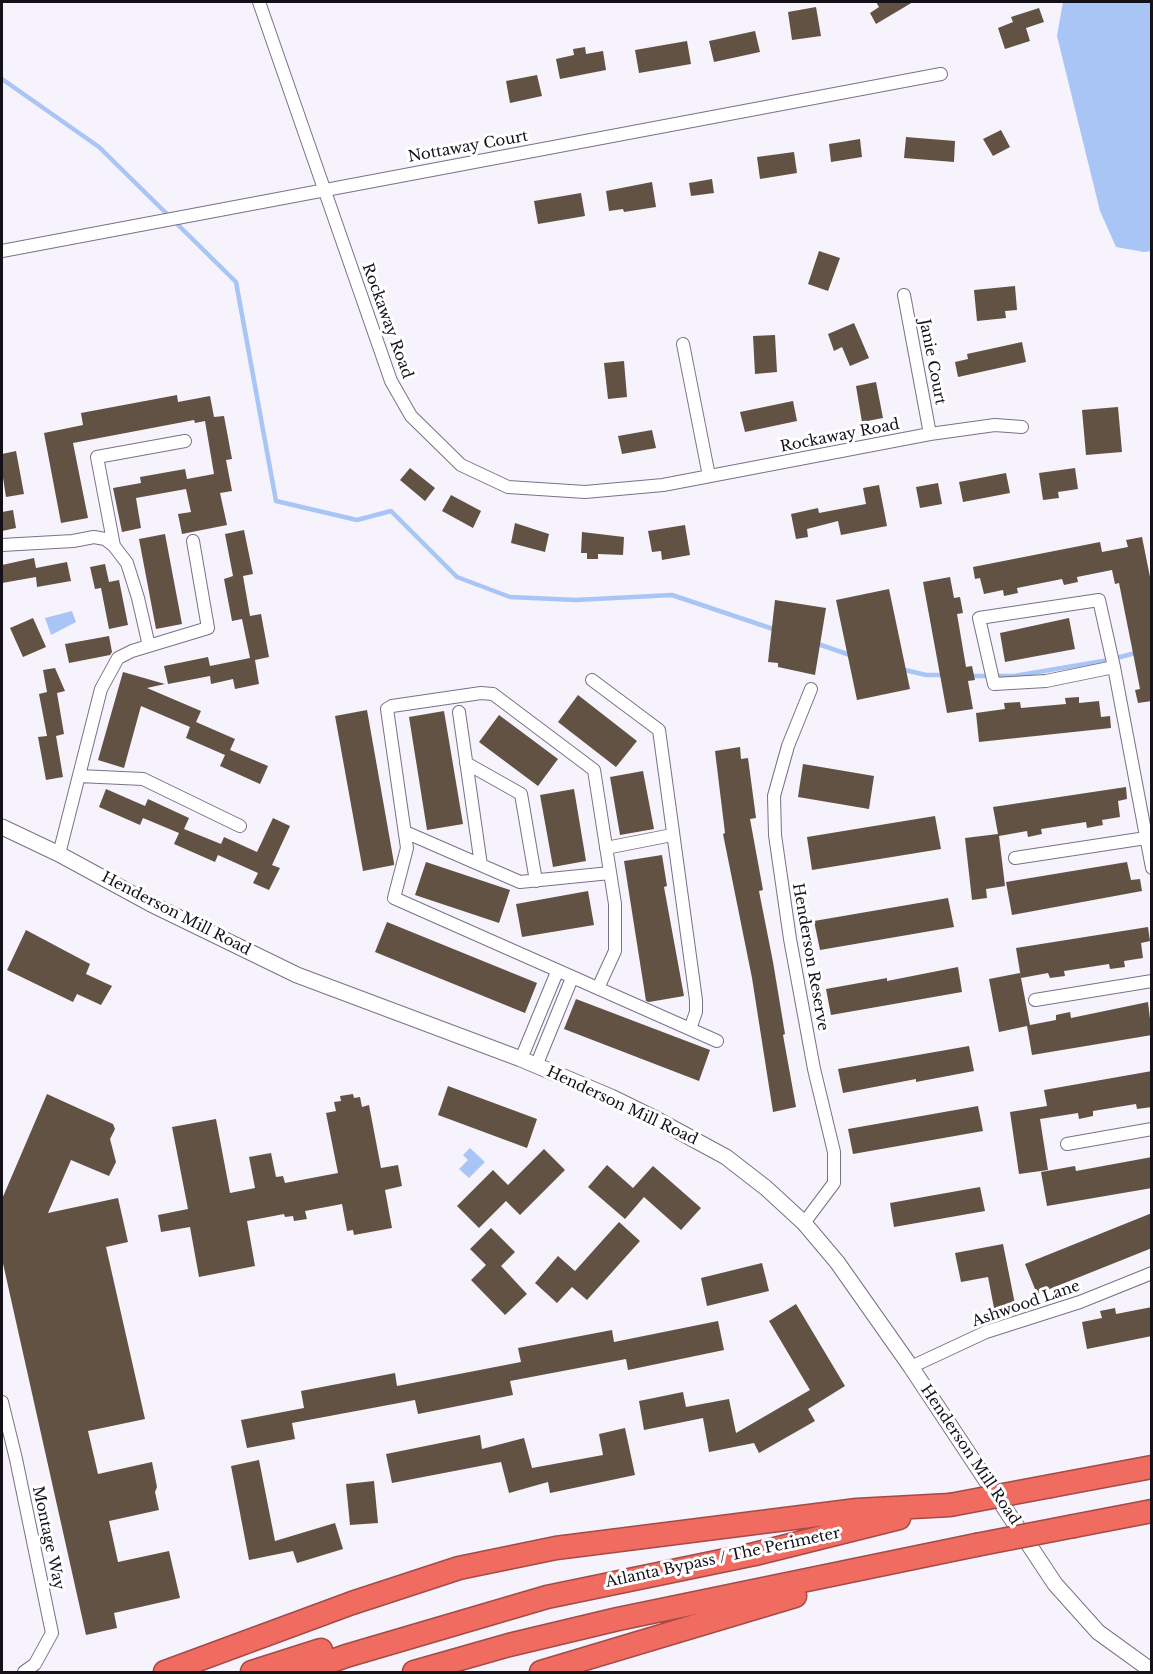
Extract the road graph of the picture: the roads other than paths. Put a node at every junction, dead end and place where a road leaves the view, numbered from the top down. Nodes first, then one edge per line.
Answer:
1 (259, 2) edge
2 (941, 74) dead end
3 (324, 189) junction
4 (2, 251) edge
5 (904, 295) dead end
6 (683, 344) dead end
7 (1022, 427) dead end
8 (930, 434) junction
9 (184, 441) dead end
10 (709, 476) junction
11 (193, 542) dead end
12 (2, 545) edge
13 (114, 546) junction
14 (149, 646) junction
15 (1114, 667) junction
16 (592, 680) dead end
17 (811, 689) dead end
18 (459, 712) dead end
19 (466, 762) junction
20 (79, 776) junction
21 (240, 825) dead end
22 (2, 827) edge
23 (405, 832) junction
24 (672, 835) junction
25 (1146, 838) junction
26 (606, 848) junction
27 (59, 854) junction
28 (1015, 858) dead end
29 (481, 865) junction
30 (1152, 868) edge
31 (610, 873) junction
32 (536, 881) junction
33 (557, 972) junction
34 (572, 978) junction
35 (1152, 981) edge
36 (598, 988) junction
37 (1035, 1000) dead end
38 (536, 1023) junction
39 (551, 1029) junction
40 (690, 1029) junction
41 (717, 1041) dead end
42 (521, 1059) junction
43 (536, 1066) junction
44 (1152, 1129) edge
45 (1067, 1144) dead end
46 (804, 1223) junction
47 (1152, 1273) edge
48 (911, 1367) junction
49 (2, 1402) edge
50 (1152, 1467) edge
51 (950, 1505) junction
52 (1152, 1511) edge
53 (935, 1555) junction
54 (547, 1596) junction
55 (1152, 1671) edge
56 (24, 1672) edge
57 (165, 1672) edge
58 (252, 1672) edge
59 (301, 1672) edge
60 (414, 1672) edge
61 (540, 1672) edge

1 - 3 street, Rockaway Road
2 - 3 street, Nottaway Court
3 - 4 street, Nottaway Court
3 - 10 street, Rockaway Road
5 - 8 street, Janie Court
6 - 10 street
7 - 8 street, Rockaway Road
8 - 10 street, Rockaway Road
9 - 13 street
11 - 14 street
12 - 13 street
13 - 14 street
14 - 20 street
15 - 15 street
15 - 25 street
16 - 24 street
17 - 46 street, Henderson Reserve
18 - 19 street
19 - 29 street
19 - 32 street
20 - 21 street
20 - 27 street
22 - 27 street, Henderson Mill Road
23 - 26 street
23 - 29 street
23 - 33 street
24 - 26 street
24 - 40 street
25 - 28 street
25 - 30 street
26 - 31 street
27 - 42 street, Henderson Mill Road
29 - 32 street
31 - 32 street
31 - 36 street
33 - 34 street
33 - 38 street
34 - 36 street
34 - 39 street
35 - 37 street
36 - 40 street
38 - 39 street
38 - 42 street
39 - 43 street
40 - 41 street
42 - 43 street, Henderson Mill Road
43 - 46 street, Henderson Mill Road
44 - 45 street
46 - 48 street, Henderson Mill Road
47 - 48 street, Ashwood Lane
48 - 55 street, Henderson Mill Road
49 - 56 street, Montage Way
50 - 51 highway, Atlanta Bypass / The Perimeter, bridge
51 - 54 highway, Atlanta Bypass / The Perimeter
51 - 57 highway
52 - 53 highway, bridge
53 - 60 highway
53 - 61 highway
54 - 58 highway
54 - 59 highway, Atlanta Bypass / The Perimeter

